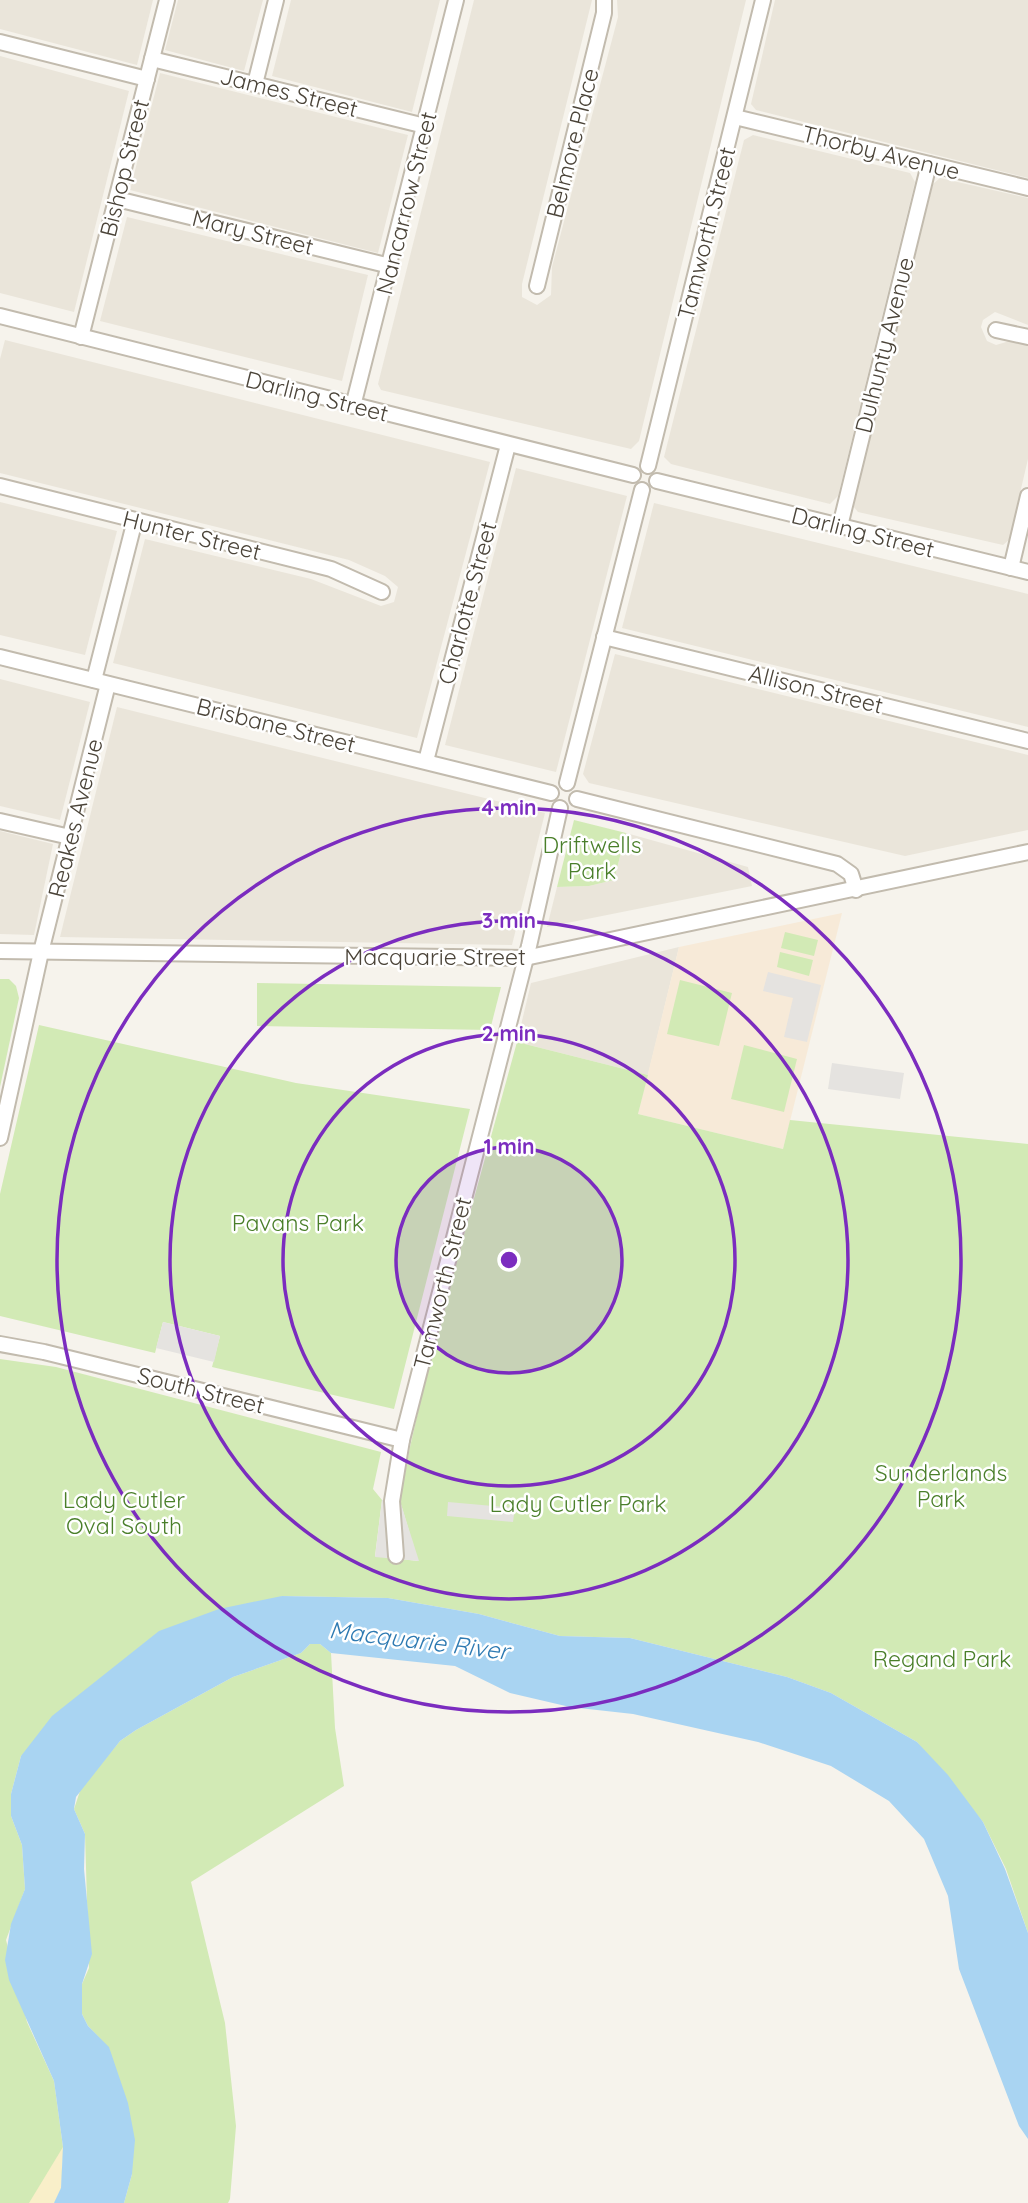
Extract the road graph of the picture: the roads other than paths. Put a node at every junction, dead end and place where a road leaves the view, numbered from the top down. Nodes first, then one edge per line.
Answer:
1 (167, 0) edge
2 (276, 0) edge
3 (456, 0) edge
4 (604, 0) edge
5 (763, 0) edge
6 (0, 42) edge
7 (152, 59) junction
8 (147, 79) junction
9 (255, 84) junction
10 (735, 117) junction
11 (425, 126) junction
12 (929, 164) junction
13 (1028, 188) edge
14 (117, 198) junction
15 (390, 266) junction
16 (537, 286) dead end
17 (0, 316) edge
18 (996, 331) dead end
19 (81, 337) junction
20 (1028, 337) edge
21 (353, 405) junction
22 (508, 445) junction
23 (648, 466) junction
24 (633, 475) junction
25 (657, 481) junction
26 (0, 486) edge
27 (642, 490) junction
28 (1028, 496) edge
29 (135, 520) junction
30 (839, 526) junction
31 (1011, 568) junction
32 (1028, 572) edge
33 (382, 592) dead end
34 (604, 638) junction
35 (0, 657) edge
36 (101, 682) junction
37 (1028, 741) edge
38 (426, 761) junction
39 (567, 783) junction
40 (551, 793) junction
41 (577, 799) junction
42 (560, 808) junction
43 (0, 821) edge
44 (69, 836) junction
45 (1028, 852) edge
46 (856, 890) junction
47 (0, 951) edge
48 (41, 952) junction
49 (525, 958) junction
50 (0, 1138) edge
51 (0, 1344) edge
52 (402, 1440) junction
53 (396, 1556) dead end

1 - 7 street, Bishop Street
2 - 9 street
3 - 11 street, Nancarrow Street
4 - 16 street, Belmore Place
5 - 10 street, Tamworth Street
6 - 8 street
7 - 8 street, Bishop Street
7 - 9 street, James Street
8 - 14 street, Bishop Street
9 - 11 street, James Street
10 - 12 street, Thorby Avenue
10 - 23 street, Tamworth Street
11 - 15 street, Nancarrow Street
12 - 13 street, Thorby Avenue
12 - 30 street, Dulhunty Avenue
14 - 15 street, Mary Street
14 - 19 street, Bishop Street
15 - 21 street, Nancarrow Street
17 - 19 street, Darling Street
18 - 20 street
19 - 21 street, Darling Street
21 - 22 street, Darling Street
22 - 24 street, Darling Street
22 - 38 street, Charlotte Street
23 - 24 street
23 - 25 street
24 - 27 street
25 - 27 street
25 - 30 street, Darling Street
26 - 29 street, Hunter Street
27 - 34 street
28 - 31 street
29 - 33 street, Hunter Street
29 - 36 street, Reakes Avenue
30 - 31 street, Darling Street
31 - 32 street, Darling Street
34 - 37 street, Allison Street
34 - 39 street
35 - 36 street, Brisbane Street
36 - 38 street, Brisbane Street
36 - 44 street, Reakes Avenue
38 - 40 street, Brisbane Street
39 - 40 street
39 - 41 street
40 - 42 street
41 - 42 street
41 - 46 street
42 - 49 street, Tamworth Street
43 - 44 street
44 - 48 street, Reakes Avenue
45 - 46 street, Macquarie Street
46 - 49 street, Macquarie Street
47 - 48 street, Macquarie Street
48 - 49 street, Macquarie Street
48 - 50 street, Reakes Avenue
49 - 52 street, Tamworth Street
51 - 52 street, South Street
52 - 53 street, Tamworth Street

